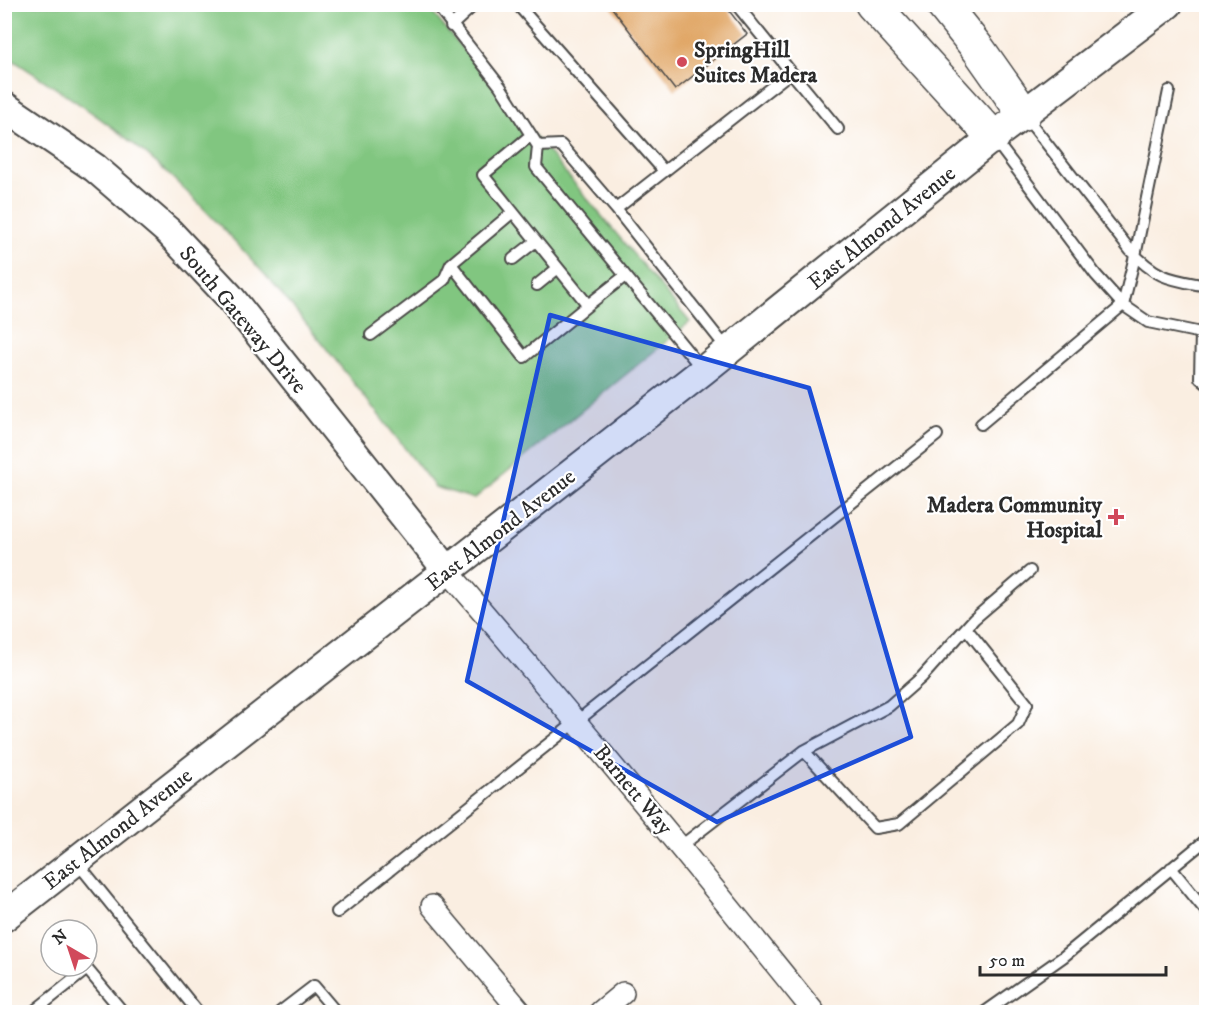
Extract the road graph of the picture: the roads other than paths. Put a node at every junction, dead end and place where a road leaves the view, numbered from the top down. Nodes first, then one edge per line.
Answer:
1 (436, 4) edge
2 (475, 4) edge
3 (517, 4) edge
4 (736, 4) edge
5 (872, 4) edge
6 (942, 4) edge
7 (1168, 4) edge
8 (451, 26) junction
9 (791, 72) junction
10 (1169, 91) dead end
11 (4, 106) edge
12 (1023, 114) junction
13 (838, 129) dead end
14 (531, 135) junction
15 (993, 137) junction
16 (538, 146) junction
17 (664, 171) junction
18 (616, 208) junction
19 (513, 213) junction
20 (536, 241) junction
21 (1135, 256) junction
22 (513, 259) dead end
23 (451, 264) junction
24 (558, 268) junction
25 (625, 276) junction
26 (537, 285) dead end
27 (1206, 286) edge
28 (588, 305) junction
29 (1123, 305) junction
30 (1204, 334) edge
31 (370, 335) dead end
32 (728, 351) junction
33 (704, 370) junction
34 (1206, 383) edge
35 (981, 424) dead end
36 (937, 435) dead end
37 (447, 570) junction
38 (1030, 571) dead end
39 (966, 628) junction
40 (578, 722) junction
41 (804, 751) junction
42 (1206, 840) edge
43 (681, 846) junction
44 (75, 861) junction
45 (1171, 868) junction
46 (432, 906) dead end
47 (1206, 911) edge
48 (337, 912) dead end
49 (4, 916) edge
50 (623, 993) dead end
51 (33, 1012) edge
52 (123, 1012) edge
53 (198, 1012) edge
54 (280, 1012) edge
55 (336, 1012) edge
56 (521, 1012) edge
57 (600, 1012) edge
58 (814, 1012) edge
59 (985, 1012) edge

1 - 8 lane
2 - 8 lane
3 - 17 lane
4 - 9 lane
5 - 15 highway
6 - 12 highway
7 - 12 main road, East Almond Avenue
8 - 14 lane
9 - 13 lane
9 - 17 lane
10 - 21 lane
11 - 37 main road, South Gateway Drive
12 - 15 main road, East Almond Avenue
12 - 21 lane
14 - 16 lane
14 - 19 lane
15 - 29 lane
15 - 32 main road, East Almond Avenue
16 - 18 lane
16 - 25 lane
17 - 18 lane
18 - 32 lane
19 - 20 lane
19 - 23 lane
20 - 22 lane
20 - 24 lane
21 - 27 lane
21 - 29 lane
23 - 28 lane
23 - 31 lane
24 - 26 lane
24 - 28 lane
25 - 28 lane
25 - 33 lane
29 - 30 lane
29 - 35 lane
30 - 34 lane
32 - 33 main road, East Almond Avenue
33 - 37 main road, East Almond Avenue
36 - 40 lane
37 - 40 street, Barnett Way
37 - 44 main road, East Almond Avenue
38 - 39 lane
39 - 41 lane
39 - 41 lane
40 - 43 street, Barnett Way
40 - 48 lane
41 - 43 lane
42 - 45 lane
43 - 58 street, Barnett Way
44 - 49 main road, East Almond Avenue
44 - 53 lane
45 - 47 lane
45 - 59 lane
46 - 56 street
50 - 57 street
51 - 52 lane
54 - 55 lane

